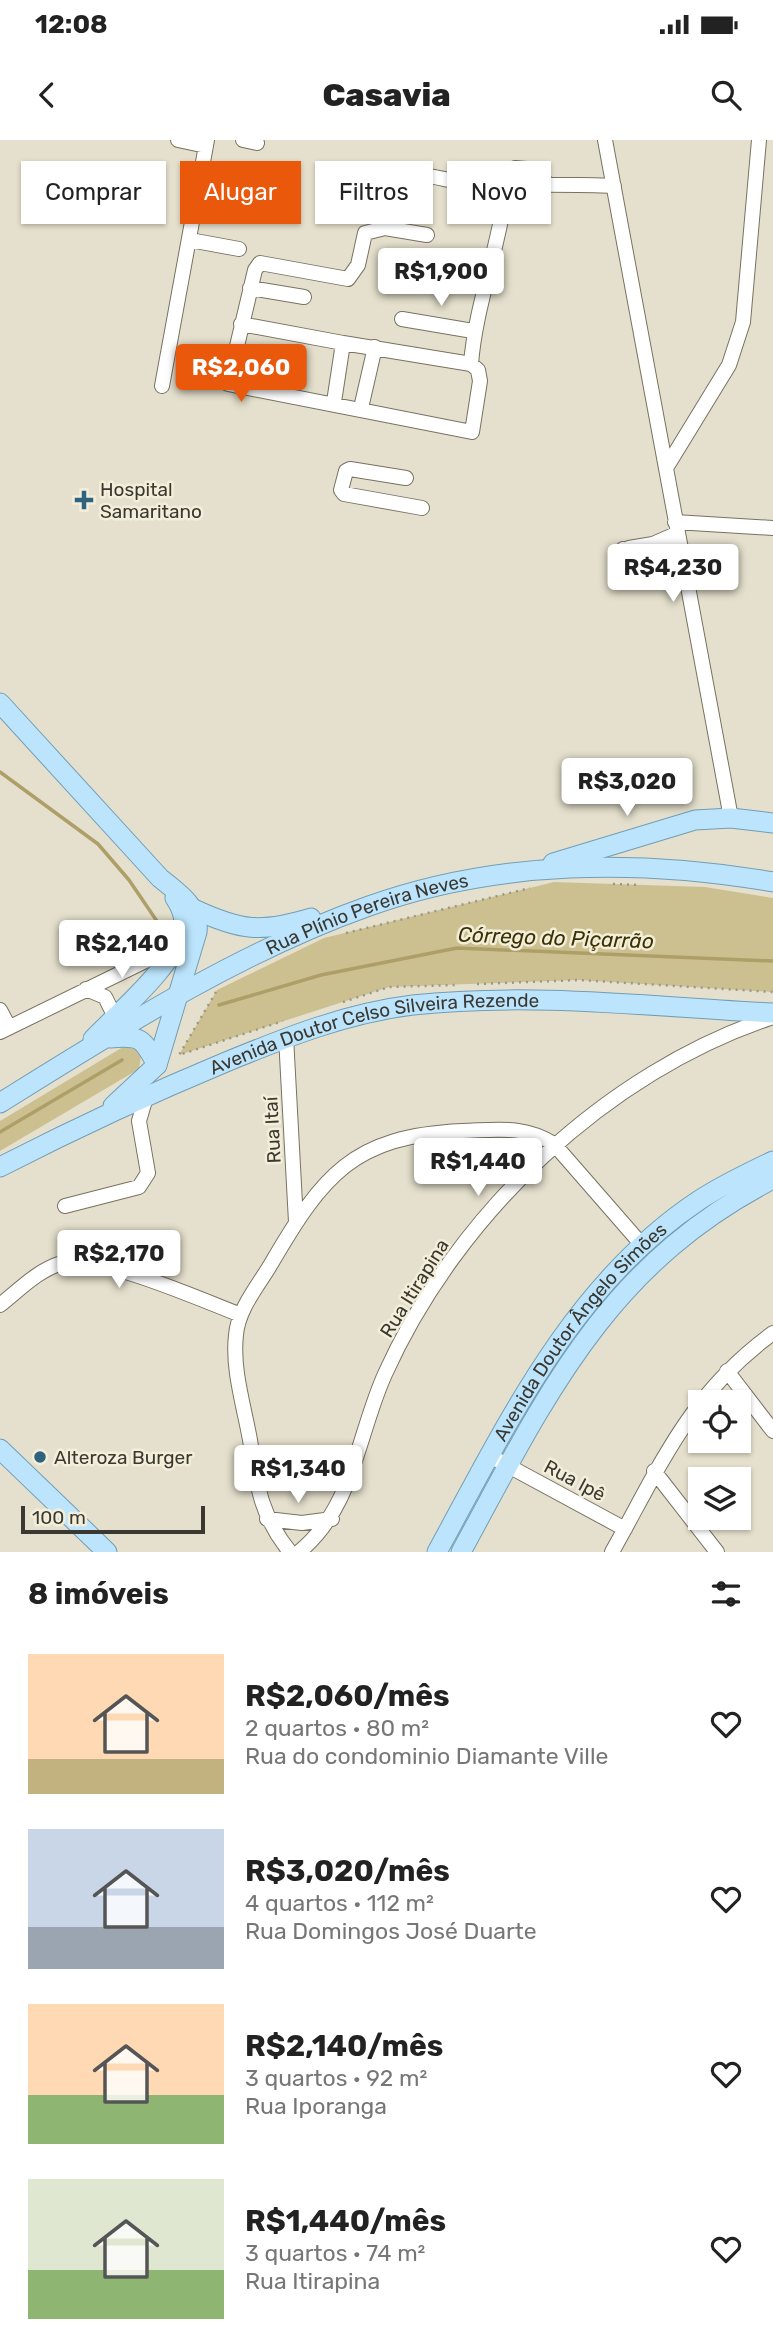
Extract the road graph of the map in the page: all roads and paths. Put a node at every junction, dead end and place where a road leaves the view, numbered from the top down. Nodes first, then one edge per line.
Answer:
1 (178, 140) edge
2 (605, 140) edge
3 (759, 140) edge
4 (207, 143) edge
5 (447, 179) edge
6 (551, 183) edge
7 (614, 186) junction
8 (498, 224) edge
9 (385, 228) junction
10 (427, 235) dead end
11 (190, 240) junction
12 (239, 249) dead end
13 (250, 288) junction
14 (304, 298) dead end
15 (402, 319) dead end
16 (241, 324) junction
17 (473, 331) junction
18 (343, 343) junction
19 (375, 347) junction
20 (471, 365) junction
21 (162, 386) dead end
22 (334, 402) junction
23 (361, 408) junction
24 (666, 468) junction
25 (406, 478) dead end
26 (422, 508) dead end
27 (676, 528) junction
28 (773, 528) edge
29 (682, 559) junction
30 (0, 703) edge
31 (731, 818) junction
32 (773, 823) edge
33 (160, 878) junction
34 (536, 878) junction
35 (773, 882) edge
36 (609, 884) dead end
37 (650, 886) dead end
38 (370, 905) junction
39 (194, 909) junction
40 (338, 934) dead end
41 (178, 944) junction
42 (471, 984) dead end
43 (457, 985) dead end
44 (86, 989) junction
45 (217, 990) dead end
46 (773, 992) edge
47 (177, 998) junction
48 (337, 1004) dead end
49 (0, 1010) edge
50 (773, 1015) edge
51 (115, 1017) junction
52 (285, 1029) junction
53 (5, 1030) edge
54 (108, 1038) junction
55 (157, 1065) junction
56 (52, 1071) junction
57 (146, 1097) junction
58 (0, 1103) edge
59 (110, 1113) junction
60 (139, 1121) junction
61 (554, 1144) junction
62 (773, 1161) edge
63 (0, 1167) edge
64 (773, 1180) edge
65 (65, 1206) dead end
66 (296, 1222) junction
67 (642, 1245) junction
68 (0, 1305) edge
69 (241, 1315) junction
70 (773, 1333) edge
71 (727, 1371) junction
72 (773, 1431) edge
73 (0, 1448) edge
74 (490, 1456) junction
75 (508, 1465) junction
76 (654, 1471) junction
77 (332, 1518) junction
78 (267, 1519) junction
79 (625, 1529) junction
80 (107, 1552) edge
81 (290, 1552) edge
82 (299, 1552) edge
83 (437, 1552) edge
84 (461, 1552) edge
85 (612, 1552) edge
86 (717, 1552) edge

1 - 4 street
2 - 7 street
3 - 24 street
4 - 11 street
5 - 9 street
6 - 7 street
7 - 24 street
8 - 17 street
9 - 10 street
9 - 13 street
11 - 12 street
11 - 21 street
13 - 14 street
13 - 16 street
15 - 17 street
16 - 18 street
16 - 22 street
17 - 20 street
18 - 19 street
18 - 22 street
19 - 20 street
19 - 23 street
20 - 23 street
22 - 23 street
24 - 27 street
25 - 26 street
27 - 28 street
27 - 29 street
27 - 29 street
29 - 31 street
30 - 33 main road
31 - 32 main road
31 - 34 main road
33 - 39 main road
33 - 41 main road
34 - 35 main road, Rua Plínio Pereira Neves
34 - 38 main road, Rua Plínio Pereira Neves
34 - 40 path
36 - 37 path
38 - 39 main road
38 - 47 main road, Rua Plínio Pereira Neves
39 - 47 main road
41 - 44 street
41 - 51 main road
42 - 46 path
43 - 48 path
44 - 51 street
44 - 53 street
45 - 52 path
47 - 54 main road, Rua Plínio Pereira Neves
47 - 55 main road
49 - 53 street
50 - 52 main road, Avenida Doutor Celso Silveira Rezende
50 - 61 street, Rua Itirapina
51 - 56 main road
52 - 57 main road, Avenida Doutor Celso Silveira Rezende
52 - 66 street, Rua Itaí
54 - 55 main road
54 - 56 main road, Rua Plínio Pereira Neves
55 - 59 main road
56 - 58 main road, Rua Plínio Pereira Neves
57 - 59 main road, Avenida Doutor Celso Silveira Rezende
57 - 60 street
59 - 60 street
59 - 63 main road, Avenida Doutor Celso Silveira Rezende
60 - 65 street
61 - 66 street
61 - 67 street
61 - 77 street, Rua Itirapina
62 - 67 main road, Avenida Doutor Ângelo Simões
64 - 75 main road, Avenida Doutor Ângelo Simões
66 - 69 street
67 - 74 main road, Avenida Doutor Ângelo Simões
68 - 69 street
69 - 78 street
70 - 71 street
71 - 72 street
71 - 76 street
73 - 80 main road
74 - 75 street, Rua Ipê
74 - 83 main road, Avenida Doutor Ângelo Simões
75 - 79 street, Rua Ipê
75 - 84 main road, Avenida Doutor Ângelo Simões
76 - 79 street
76 - 86 street
77 - 78 street
77 - 82 street, Rua Itirapina
78 - 81 street
79 - 85 street

